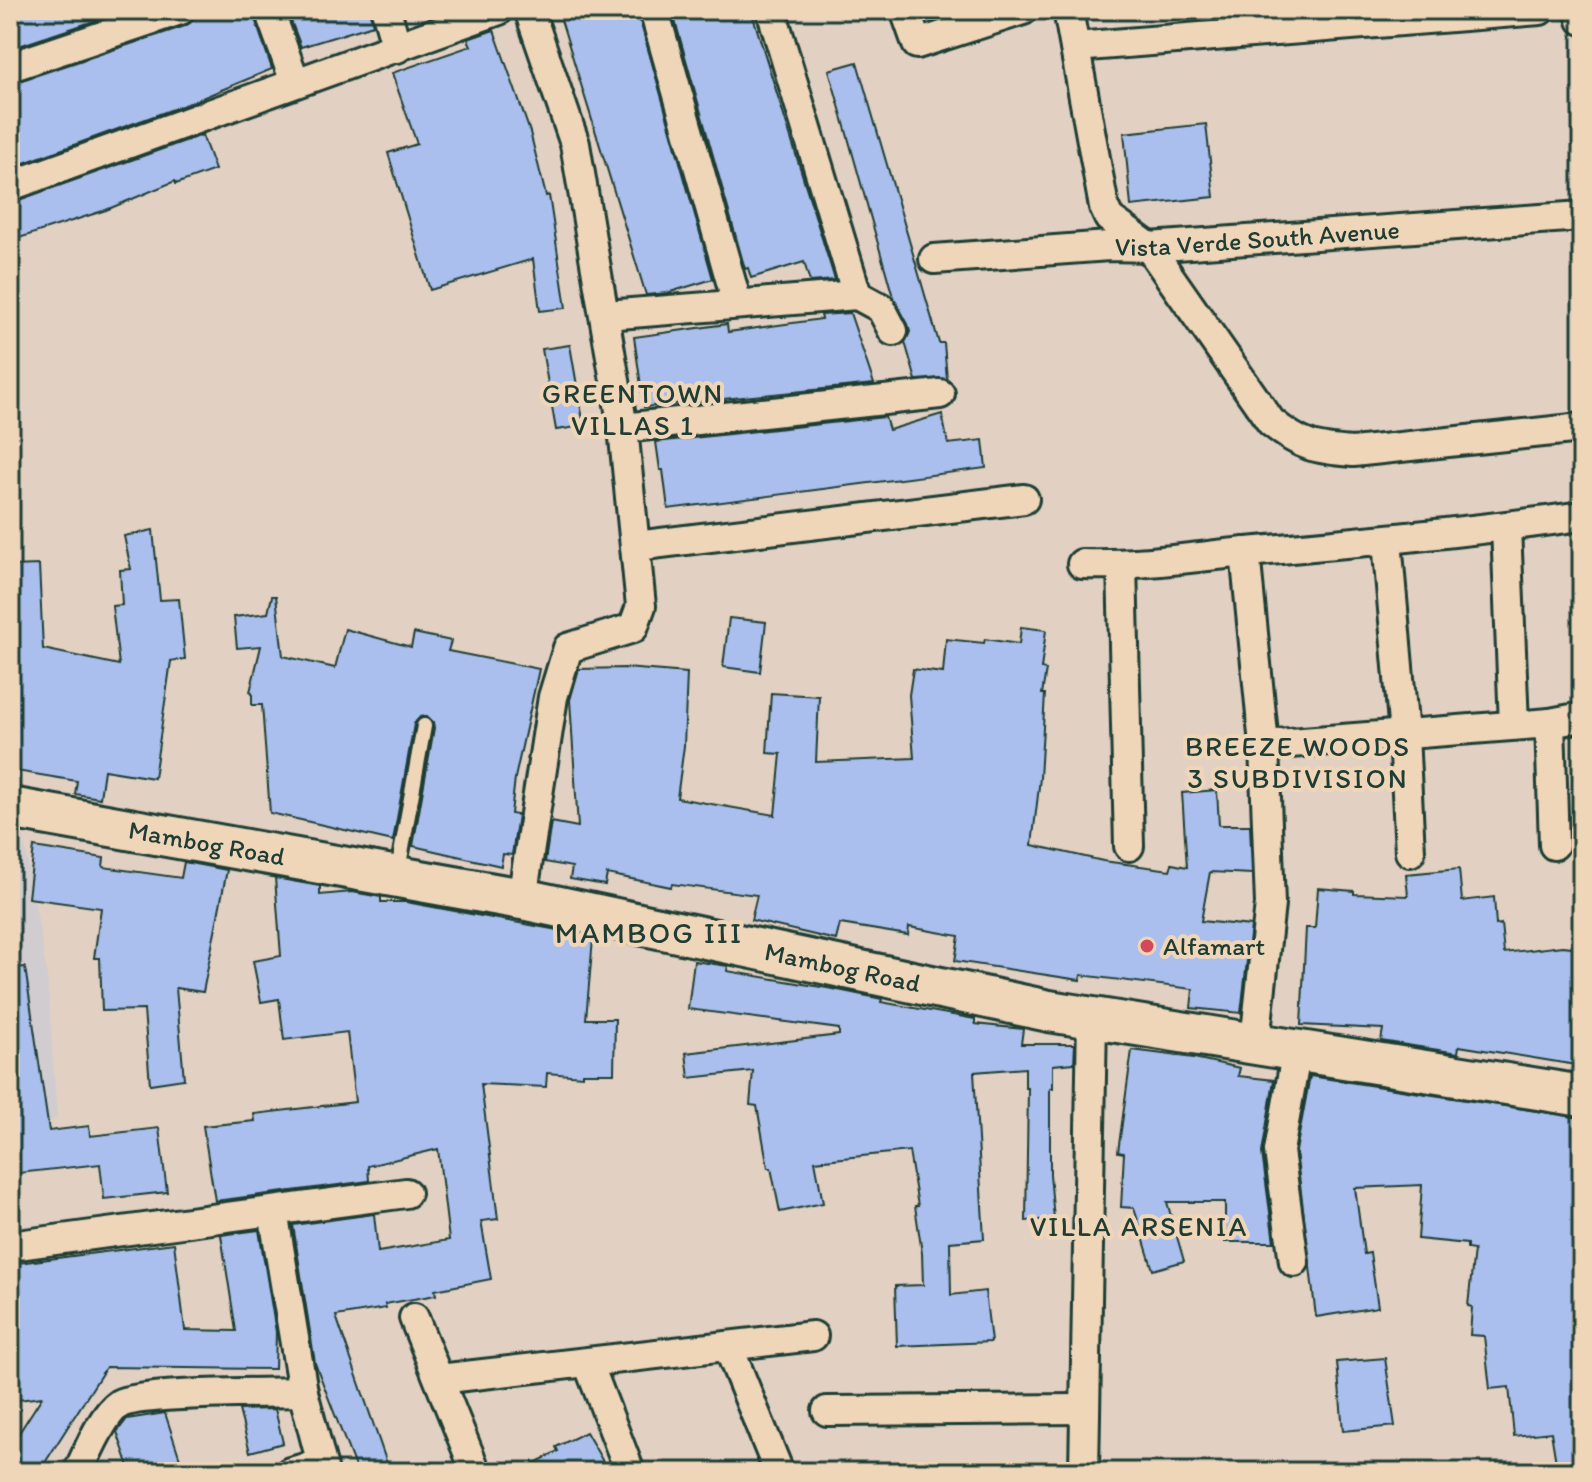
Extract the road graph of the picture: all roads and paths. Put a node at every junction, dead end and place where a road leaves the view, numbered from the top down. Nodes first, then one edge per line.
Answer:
1 (180, 10) edge
2 (269, 10) edge
3 (386, 10) edge
4 (499, 10) edge
5 (529, 10) edge
6 (654, 10) edge
7 (771, 10) edge
8 (905, 10) edge
9 (1023, 10) edge
10 (1068, 10) edge
11 (1540, 10) edge
12 (1579, 10) edge
13 (1274, 20) edge
14 (1582, 20) edge
15 (1075, 47) junction
16 (397, 48) junction
17 (10, 67) edge
18 (295, 82) junction
19 (10, 186) edge
20 (1582, 216) edge
21 (1149, 247) junction
22 (934, 259) dead end
23 (857, 295) junction
24 (737, 303) junction
25 (606, 315) junction
26 (893, 331) dead end
27 (940, 394) dead end
28 (623, 428) junction
29 (1582, 428) edge
30 (1024, 499) dead end
31 (1582, 516) edge
32 (1506, 527) junction
33 (1387, 541) junction
34 (636, 546) junction
35 (1245, 552) junction
36 (1082, 564) dead end
37 (1122, 565) junction
38 (1582, 717) edge
39 (1550, 723) junction
40 (1514, 725) junction
41 (424, 726) dead end
42 (1404, 735) junction
43 (1264, 745) junction
44 (10, 808) edge
45 (1554, 845) dead end
46 (1129, 846) dead end
47 (1410, 852) dead end
48 (397, 876) junction
49 (522, 899) junction
50 (1092, 1018) junction
51 (1255, 1042) junction
52 (1297, 1049) junction
53 (1582, 1096) edge
54 (406, 1193) dead end
55 (273, 1211) junction
56 (10, 1246) edge
57 (1294, 1262) dead end
58 (414, 1318) dead end
59 (813, 1336) dead end
60 (728, 1346) junction
61 (588, 1363) junction
62 (439, 1379) junction
63 (303, 1392) junction
64 (1085, 1409) junction
65 (827, 1411) dead end
66 (322, 1468) edge
67 (78, 1472) edge
68 (290, 1472) edge
69 (476, 1472) edge
70 (630, 1472) edge
71 (779, 1472) edge
72 (1084, 1472) edge

1 - 17 street
2 - 18 street
3 - 16 street
4 - 16 street
5 - 25 street
6 - 24 street
7 - 23 street
8 - 9 street
10 - 15 street
11 - 13 street
12 - 14 street
13 - 15 street
15 - 21 street
16 - 18 street
18 - 19 street
20 - 21 street, Vista Verde South Avenue
21 - 22 street, Vista Verde South Avenue
21 - 29 street
23 - 24 street
23 - 26 street
24 - 25 street
25 - 28 street
27 - 28 street
28 - 34 street
30 - 34 street
31 - 32 street
32 - 33 street
32 - 40 street
33 - 35 street
33 - 42 street
34 - 49 street
35 - 37 street
35 - 43 street
36 - 37 street
37 - 46 street
38 - 39 street
39 - 40 street
39 - 45 street
40 - 42 street
41 - 48 lane
42 - 43 street
42 - 47 street
43 - 51 street
44 - 48 main road, Mambog Road
48 - 49 main road, Mambog Road
49 - 50 main road, Mambog Road
50 - 51 main road, Mambog Road
50 - 64 street
51 - 52 main road, Mambog Road
52 - 53 main road, Mambog Road
52 - 57 street
54 - 55 street
55 - 56 street
55 - 63 street
58 - 62 street
59 - 60 street
60 - 61 street
60 - 71 street
61 - 62 street
61 - 70 street
62 - 69 street
63 - 66 street
63 - 67 street
64 - 65 street
64 - 72 street
66 - 68 street

